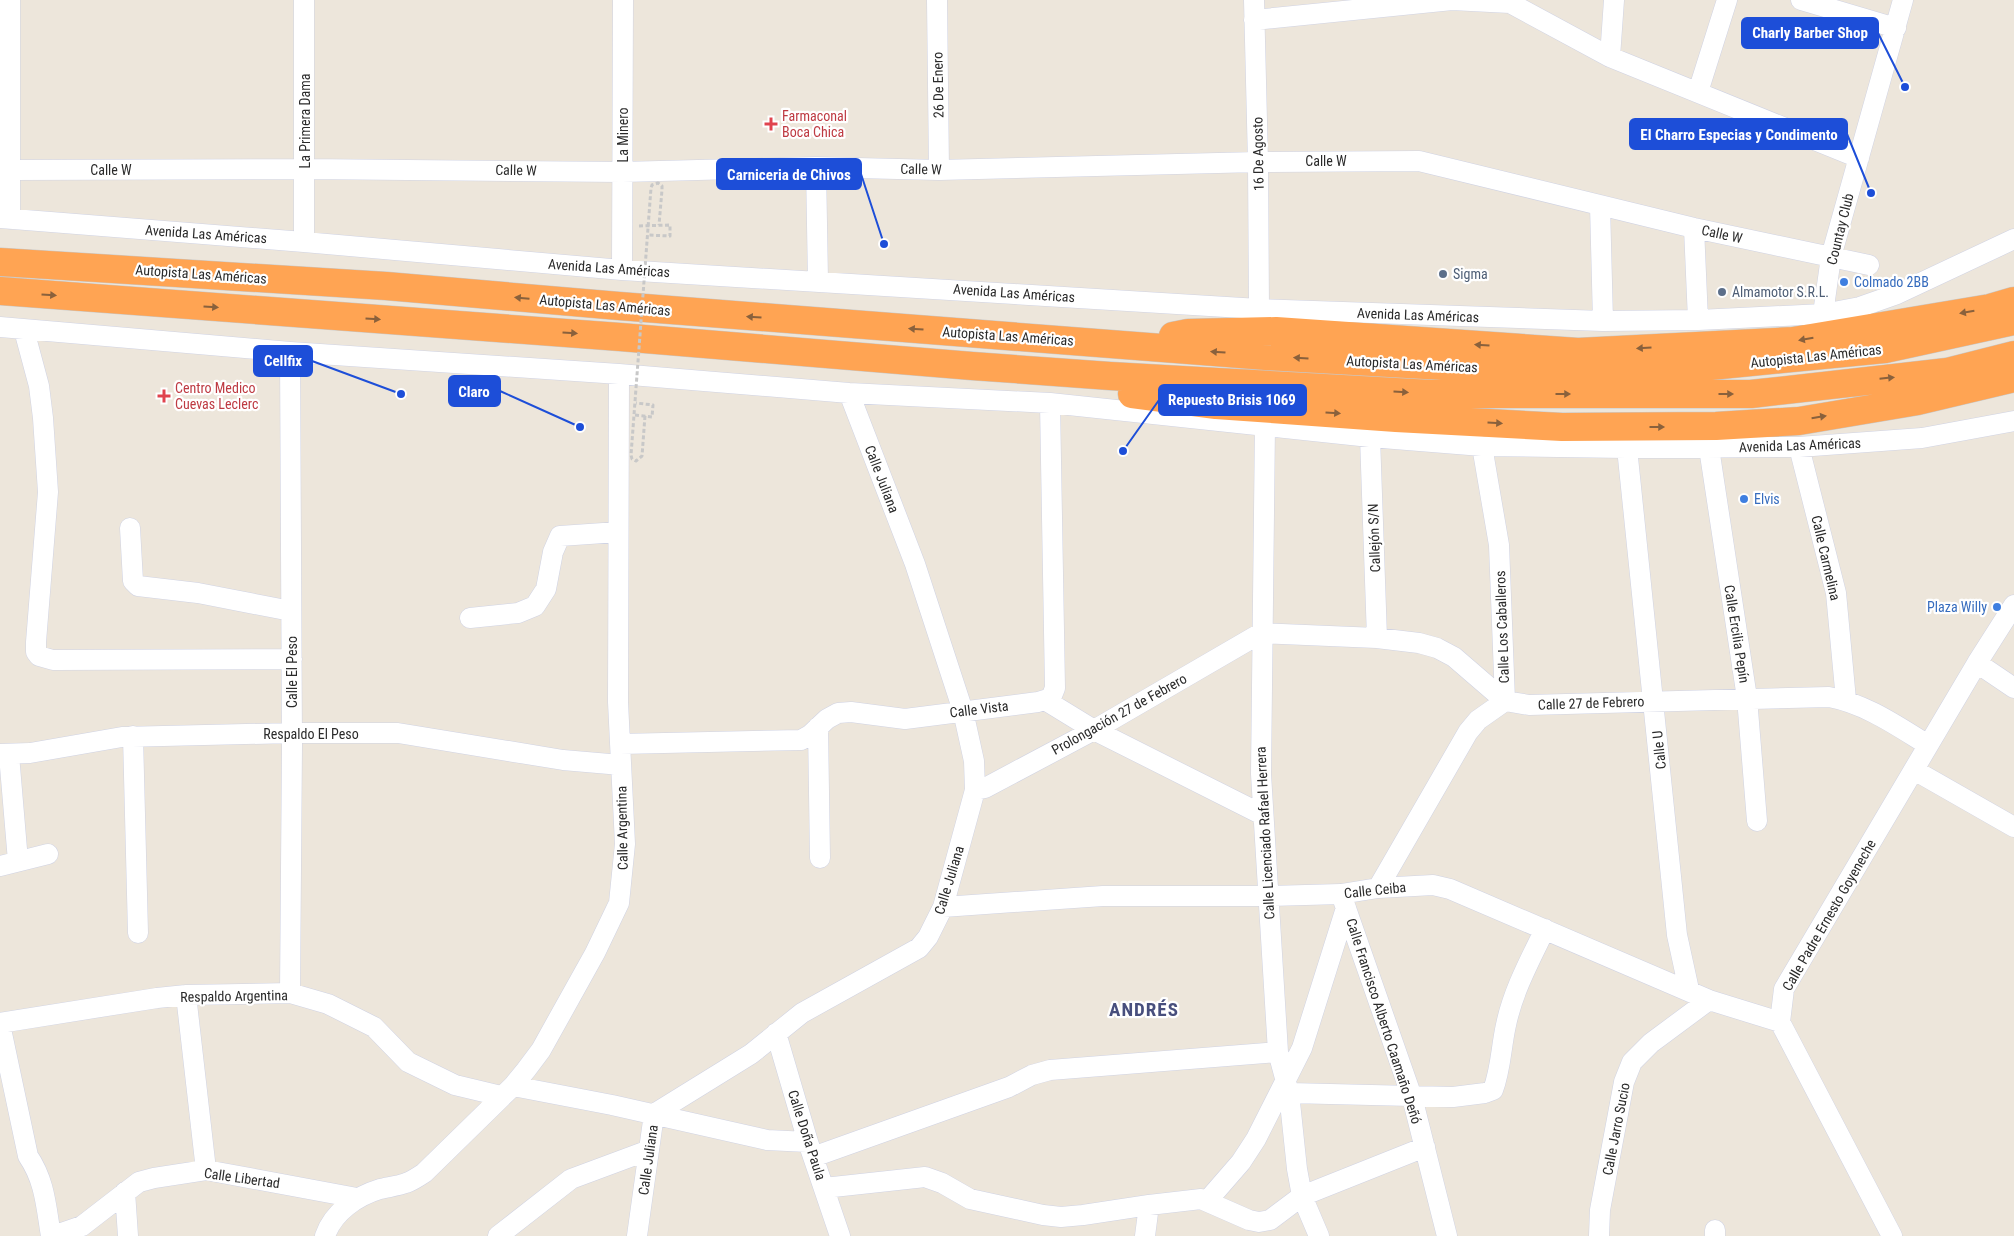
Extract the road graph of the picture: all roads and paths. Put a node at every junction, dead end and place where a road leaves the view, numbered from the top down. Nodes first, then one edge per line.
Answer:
1 (10, 0) edge
2 (304, 0) edge
3 (623, 0) edge
4 (937, 0) edge
5 (1614, 0) edge
6 (1726, 0) edge
7 (1801, 0) edge
8 (1903, 0) edge
9 (1510, 2) edge
10 (1254, 10) edge
11 (1896, 28) junction
12 (1610, 57) junction
13 (1698, 92) junction
14 (1859, 158) junction
15 (1258, 162) junction
16 (816, 167) junction
17 (305, 169) junction
18 (939, 170) junction
19 (5, 171) edge
20 (622, 172) junction
21 (1600, 205) junction
22 (5, 218) edge
23 (1694, 228) junction
24 (647, 235) junction
25 (2014, 239) edge
26 (304, 242) junction
27 (1831, 257) junction
28 (0, 262) edge
29 (1869, 265) dead end
30 (622, 270) junction
31 (818, 281) junction
32 (0, 291) edge
33 (2014, 301) edge
34 (1259, 309) junction
35 (1823, 314) junction
36 (1698, 320) junction
37 (1603, 321) junction
38 (2014, 321) edge
39 (0, 327) edge
40 (24, 330) junction
41 (1124, 345) junction
42 (290, 352) junction
43 (2014, 355) edge
44 (972, 366) junction
45 (619, 374) junction
46 (2014, 378) edge
47 (849, 393) junction
48 (636, 403) junction
49 (1050, 403) junction
50 (2014, 421) edge
51 (1265, 425) junction
52 (1370, 437) junction
53 (1482, 446) junction
54 (1800, 446) junction
55 (1627, 448) junction
56 (1708, 448) junction
57 (130, 528) dead end
58 (618, 532) junction
59 (2014, 605) edge
60 (291, 611) junction
61 (470, 618) dead end
62 (1261, 633) junction
63 (1377, 638) junction
64 (292, 659) junction
65 (1977, 663) junction
66 (2014, 688) edge
67 (1747, 698) junction
68 (1045, 700) junction
69 (1506, 700) junction
70 (1846, 700) junction
71 (1654, 701) junction
72 (963, 711) junction
73 (818, 727) junction
74 (1094, 730) junction
75 (292, 733) junction
76 (133, 736) junction
77 (620, 744) junction
78 (1928, 745) junction
79 (5, 755) edge
80 (621, 765) junction
81 (1914, 770) junction
82 (976, 790) junction
83 (1263, 815) junction
84 (1757, 821) dead end
85 (2014, 827) edge
86 (48, 854) dead end
87 (820, 858) dead end
88 (9, 864) edge
89 (1378, 888) junction
90 (1268, 896) junction
91 (1343, 901) junction
92 (943, 907) junction
93 (1545, 929) junction
94 (138, 933) dead end
95 (1689, 990) junction
96 (290, 993) junction
97 (186, 996) junction
98 (1709, 1000) junction
99 (1780, 1022) junction
100 (0, 1024) edge
101 (776, 1033) junction
102 (1278, 1052) junction
103 (1287, 1086) junction
104 (507, 1091) junction
105 (1412, 1097) junction
106 (654, 1114) junction
107 (1425, 1148) junction
108 (810, 1149) junction
109 (649, 1150) junction
110 (206, 1170) junction
111 (824, 1188) junction
112 (125, 1192) junction
113 (1302, 1196) junction
114 (357, 1198) junction
115 (1208, 1200) junction
116 (1149, 1204) junction
117 (52, 1236) edge
118 (128, 1236) edge
119 (325, 1236) edge
120 (498, 1236) edge
121 (637, 1236) edge
122 (840, 1236) edge
123 (1145, 1236) edge
124 (1319, 1236) edge
125 (1447, 1236) edge
126 (1600, 1236) edge
127 (1892, 1236) edge

1 - 19 street
2 - 17 street, La Primera Dama
3 - 20 street, La Minero
4 - 18 street, 26 De Enero
5 - 12 street
6 - 13 street
7 - 11 street
8 - 11 street, Countay Club
9 - 10 street
9 - 12 street
10 - 15 street, 16 De Agosto
11 - 14 street, Countay Club
12 - 13 street
13 - 14 street
14 - 27 street, Countay Club
15 - 18 street, Calle W
15 - 21 street, Calle W
15 - 34 street, 16 De Agosto
16 - 18 street, Calle W
16 - 20 street, Calle W
16 - 31 street
17 - 19 street, Calle W
17 - 20 street, Calle W
17 - 26 street, La Primera Dama
19 - 22 street
20 - 30 street, La Minero
21 - 23 street, Calle W
21 - 37 street
22 - 26 street, Avenida Las Américas
23 - 27 street, Calle W
23 - 36 street
24 - 24 path, bridge
24 - 48 path, bridge
25 - 35 street, Avenida Las Américas
26 - 30 street, Avenida Las Américas
27 - 29 street, Calle W
27 - 35 street, Countay Club
41 -> 28 highway, Autopista Las Américas
30 - 31 street, Avenida Las Américas
31 - 34 street, Avenida Las Américas
32 -> 44 highway, Autopista Las Américas
33 -> 41 highway
34 - 37 street, Avenida Las Américas
35 - 36 street, Avenida Las Américas
36 - 37 street, Avenida Las Américas
38 -> 41 highway, Autopista Las Américas
39 - 40 street, Avenida Las Américas
40 - 42 street, Avenida Las Américas
40 - 64 street
42 - 45 street, Avenida Las Américas
42 - 60 street, Calle El Peso
44 -> 43 highway, Autopista Las Américas
44 -> 46 highway
45 - 47 street, Avenida Las Américas
45 - 58 street, Calle Argentina
47 - 49 street, Avenida Las Américas
47 - 72 street, Calle Juliana
48 - 48 path, bridge
49 - 51 street, Avenida Las Américas
49 - 68 street
50 - 54 street, Avenida Las Américas
51 - 52 street, Avenida Las Américas
51 - 62 street, Calle Licenciado Rafael Herrera
52 - 53 street, Avenida Las Américas
52 - 63 street, Callejón S/N
53 - 55 street, Avenida Las Américas
53 - 69 street, Calle Los Caballeros
54 - 56 street, Avenida Las Américas
54 - 70 street, Calle Carmelina
55 - 56 street, Avenida Las Américas
55 - 71 street, Calle U
56 - 67 street, Calle Ercilia Pepín
57 - 60 street
58 - 61 street
58 - 77 street, Calle Argentina
59 - 65 street, Calle Padre Ernesto Goyeneche
60 - 64 street, Calle El Peso
62 - 63 street, Calle 27 de Febrero
62 - 74 street, Prolongación 27 de Febrero
62 - 83 street, Calle Licenciado Rafael Herrera
63 - 69 street, Calle 27 de Febrero
64 - 75 street, Calle El Peso
65 - 66 street
65 - 78 street, Calle Padre Ernesto Goyeneche
67 - 70 street, Calle 27 de Febrero
67 - 71 street, Calle 27 de Febrero
67 - 84 street, Calle Ercilia Pepín
68 - 72 street, Calle Vista
68 - 74 street
69 - 71 street, Calle 27 de Febrero
69 - 89 street, Calle Los Caballeros
70 - 78 street, Calle 27 de Febrero
71 - 95 street, Calle U
72 - 73 street, Calle Vista
72 - 82 street, Calle Juliana
73 - 77 street, Calle Vista
73 - 87 street
74 - 82 street, Prolongación 27 de Febrero
74 - 83 street
75 - 76 street, Respaldo El Peso
75 - 80 street, Respaldo El Peso
75 - 96 street, Calle El Peso
76 - 79 street, Respaldo El Peso
76 - 94 street
77 - 80 street, Calle Argentina
78 - 81 street, Calle Padre Ernesto Goyeneche
79 - 88 street
80 - 104 street, Calle Argentina
81 - 85 street
81 - 99 street, Calle Padre Ernesto Goyeneche
82 - 92 street, Calle Juliana
83 - 90 street, Calle Licenciado Rafael Herrera
86 - 88 street
89 - 91 street, Calle Ceiba
89 - 93 street, Calle Ceiba
90 - 91 street, Calle Ceiba
90 - 92 street, Calle Ceiba
90 - 102 street, Calle Licenciado Rafael Herrera
91 - 103 street
91 - 105 street, Calle Francisco Alberto Caamaño Deñó
92 - 101 street, Calle Juliana
93 - 95 street, Calle Ceiba
93 - 105 street
95 - 98 street, Calle Ceiba
96 - 97 street, Respaldo Argentina
96 - 104 street, Respaldo Argentina
97 - 100 street, Respaldo Argentina
97 - 110 street
98 - 99 street, Calle Ceiba
98 - 126 street, Calle Jarro Sucio
99 - 127 street
100 - 117 street
101 - 106 street, Calle Juliana
101 - 108 street, Calle Doña Paula
102 - 103 street, Calle Licenciado Rafael Herrera
102 - 108 street
103 - 105 street
103 - 113 street, Calle Licenciado Rafael Herrera
103 - 115 street
104 - 106 street, Respaldo Argentina
104 - 114 street, Calle Argentina
105 - 107 street, Calle Francisco Alberto Caamaño Deñó
106 - 108 street, Respaldo Argentina
106 - 109 street, Calle Juliana
107 - 113 street
107 - 125 street, Calle Francisco Alberto Caamaño Deñó
108 - 111 street, Calle Doña Paula
109 - 120 street
109 - 121 street, Calle Juliana
110 - 112 street, Calle Libertad
110 - 114 street, Calle Libertad
111 - 116 street
111 - 122 street, Calle Doña Paula
112 - 117 street, Calle Libertad
112 - 118 street
113 - 115 street
113 - 124 street, Calle Licenciado Rafael Herrera
114 - 119 street
115 - 116 street
116 - 123 street

